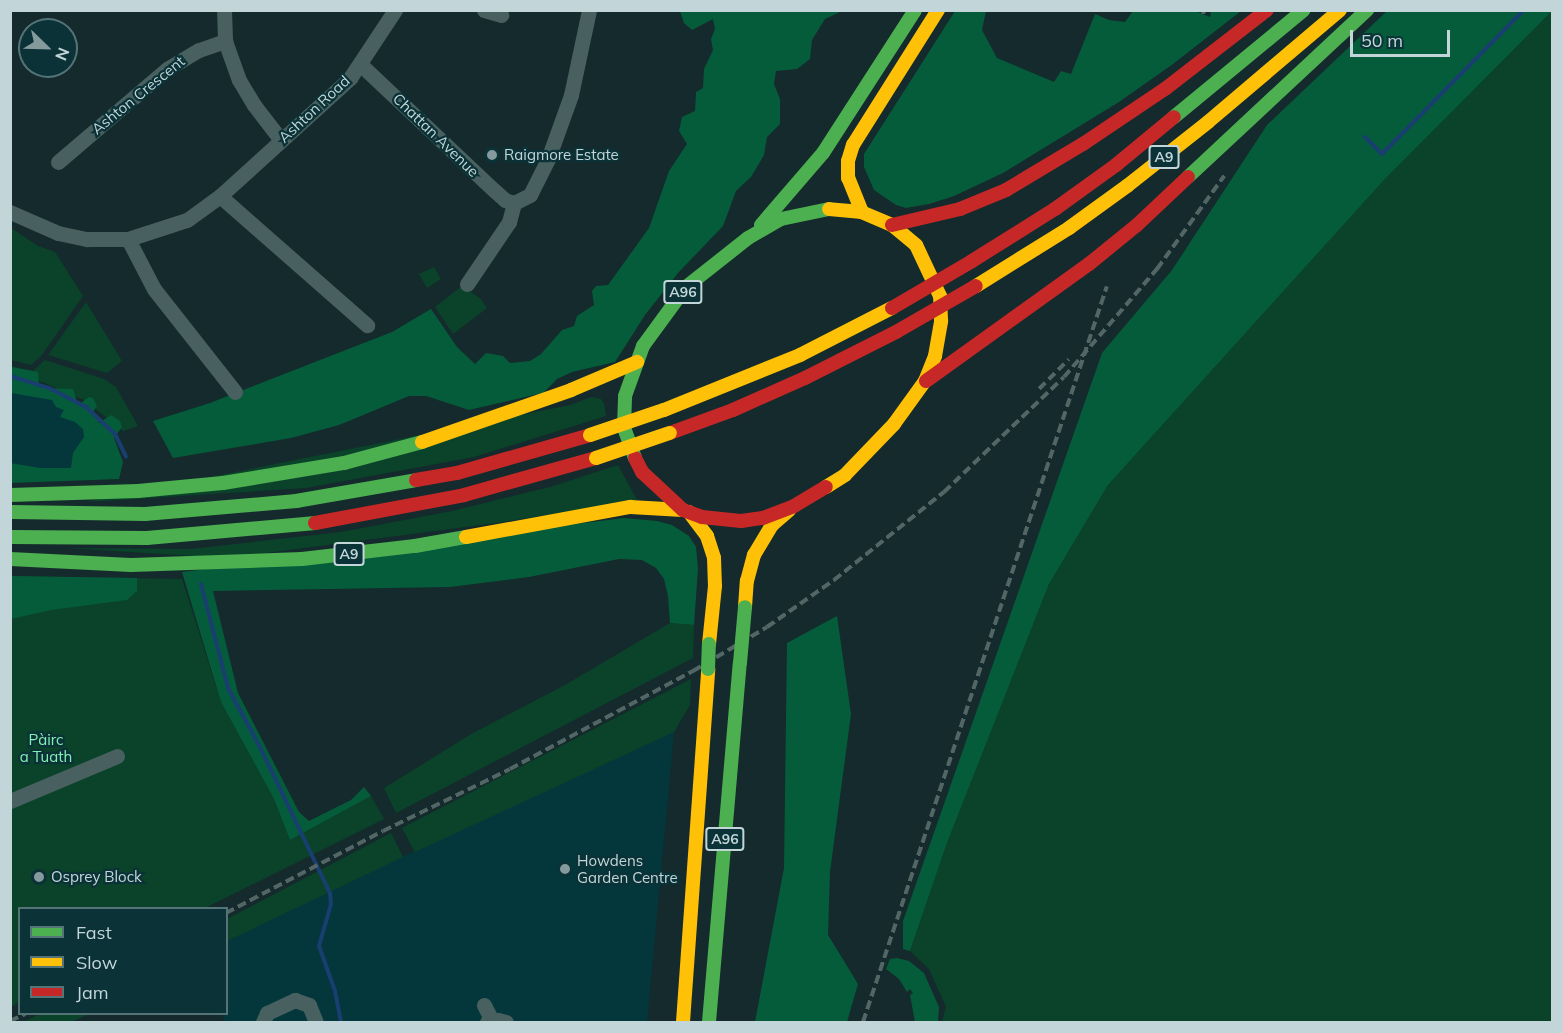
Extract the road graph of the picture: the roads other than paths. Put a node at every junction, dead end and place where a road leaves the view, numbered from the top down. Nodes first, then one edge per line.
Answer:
1 (224, 10) edge
2 (395, 10) edge
3 (484, 10) edge
4 (588, 10) edge
5 (915, 10) edge
6 (938, 10) edge
7 (1267, 10) edge
8 (1304, 10) edge
9 (1340, 10) edge
10 (1367, 10) edge
11 (501, 15) dead end
12 (225, 41) junction
13 (360, 64) junction
14 (281, 140) junction
15 (58, 162) dead end
16 (220, 196) junction
17 (514, 203) junction
18 (10, 212) edge
19 (862, 212) junction
20 (892, 225) junction
21 (748, 238) junction
22 (128, 239) junction
23 (467, 284) dead end
24 (367, 325) dead end
25 (636, 362) junction
26 (925, 381) junction
27 (235, 392) dead end
28 (10, 495) edge
29 (794, 506) junction
30 (686, 511) junction
31 (10, 512) edge
32 (10, 537) edge
33 (10, 559) edge
34 (117, 756) dead end
35 (10, 801) edge
36 (484, 1005) dead end
37 (495, 1022) edge
38 (262, 1023) edge
39 (316, 1023) edge
40 (683, 1023) edge
41 (709, 1023) edge

1 - 12 street
2 - 13 street, Ashton Road
3 - 11 street
4 - 17 street
5 - 21 main road
6 - 19 main road
7 - 20 main road
8 - 31 main road, A9, bridge
9 - 32 main road, A9, bridge
10 - 26 main road, A9
12 - 14 street
12 - 15 street, Ashton Crescent
13 - 14 street, Ashton Road
13 - 17 street, Chattan Avenue
14 - 16 street, Ashton Road
16 - 22 street, Ashton Road
16 - 24 street
17 - 23 street
18 - 22 street, Ashton Road
19 - 20 main road, A96
19 - 21 main road, A96
20 - 26 main road, A96
21 - 25 main road, A96
22 - 27 street
25 - 28 main road
25 - 30 main road, A96
26 - 29 main road, A96
29 - 30 main road, A96
29 - 41 main road, A96, bridge
30 - 33 main road, A9
30 - 40 main road, A96, bridge
34 - 35 street
36 - 37 street
38 - 39 street

